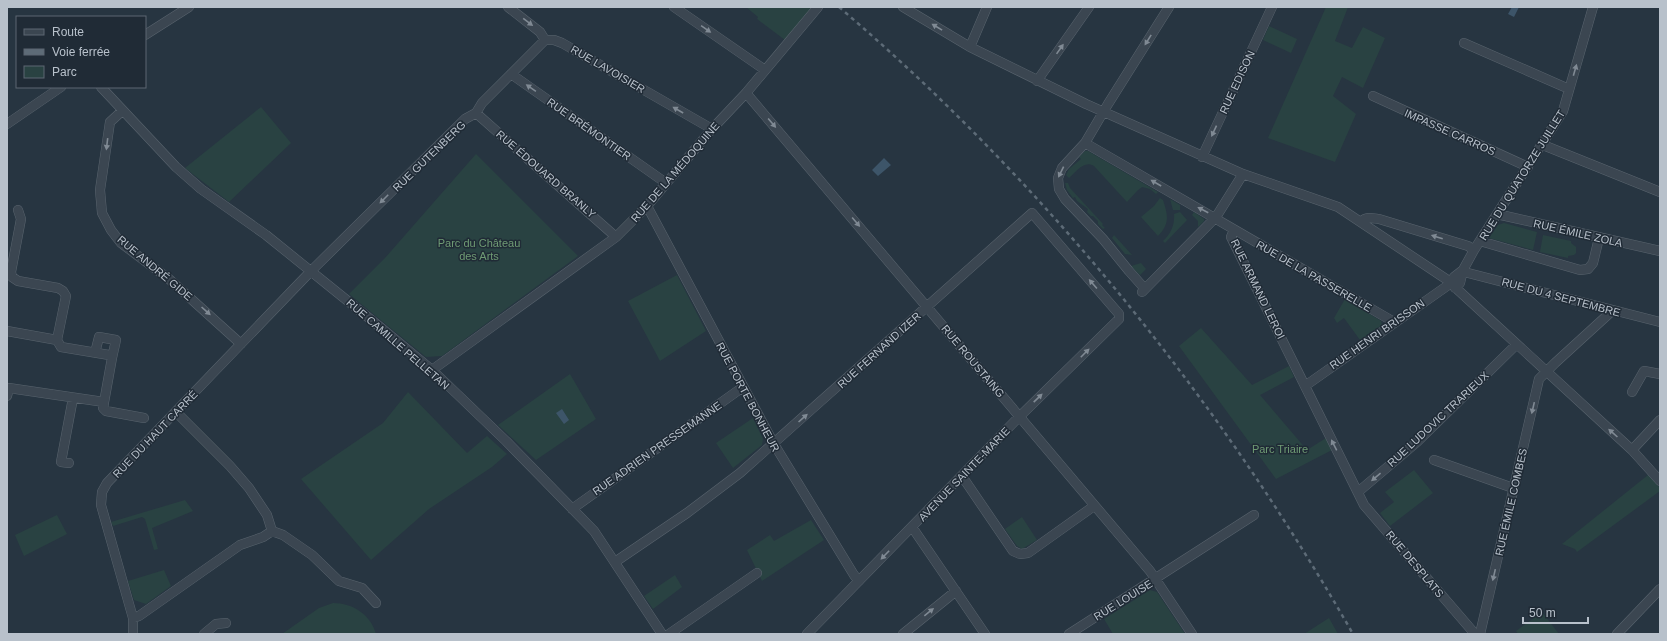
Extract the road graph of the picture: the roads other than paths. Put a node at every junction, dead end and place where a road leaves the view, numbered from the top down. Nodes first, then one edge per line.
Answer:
1 (189, 7) edge
2 (508, 7) edge
3 (674, 7) edge
4 (818, 7) edge
5 (903, 7) edge
6 (987, 7) edge
7 (1089, 7) edge
8 (1169, 7) edge
9 (1272, 7) edge
10 (1592, 7) edge
11 (146, 34) edge
12 (545, 40) junction
13 (1464, 43) dead end
14 (970, 47) junction
15 (765, 70) junction
16 (511, 74) junction
17 (1037, 81) junction
18 (60, 88) edge
19 (102, 88) edge
20 (1569, 89) junction
21 (746, 93) junction
22 (1372, 96) dead end
23 (122, 111) junction
24 (1104, 112) junction
25 (476, 113) junction
26 (7, 124) edge
27 (712, 129) junction
28 (1085, 143) junction
29 (1543, 145) junction
30 (1202, 157) junction
31 (1528, 167) junction
32 (1243, 174) junction
33 (666, 183) junction
34 (1660, 192) edge
35 (647, 206) junction
36 (18, 210) dead end
37 (1498, 213) junction
38 (1216, 217) junction
39 (1361, 222) junction
40 (1234, 230) junction
41 (616, 237) junction
42 (1599, 238) junction
43 (1480, 242) junction
44 (1474, 250) junction
45 (1660, 252) edge
46 (1463, 270) junction
47 (311, 271) junction
48 (1452, 285) junction
49 (928, 306) junction
50 (1612, 311) junction
51 (1119, 314) joint
52 (1394, 322) junction
53 (1660, 322) edge
54 (7, 331) edge
55 (57, 340) junction
56 (241, 344) junction
57 (1516, 344) junction
58 (95, 353) junction
59 (112, 358) junction
60 (432, 370) junction
61 (1545, 372) junction
62 (1660, 374) edge
63 (1305, 386) junction
64 (743, 387) junction
65 (1632, 392) dead end
66 (7, 396) edge
67 (72, 398) junction
68 (104, 402) junction
69 (176, 412) junction
70 (1020, 416) junction
71 (144, 418) dead end
72 (1660, 420) edge
73 (774, 444) junction
74 (1632, 450) junction
75 (1434, 460) dead end
76 (69, 463) dead end
77 (961, 477) junction
78 (1660, 481) edge
79 (1513, 488) junction
80 (1358, 492) junction
81 (1094, 506) junction
82 (572, 509) junction
83 (1254, 515) dead end
84 (912, 527) junction
85 (272, 531) junction
86 (615, 562) junction
87 (757, 573) dead end
88 (1156, 579) junction
89 (859, 581) junction
90 (1660, 589) edge
91 (956, 591) junction
92 (376, 603) dead end
93 (132, 618) junction
94 (226, 623) dead end
95 (133, 634) edge
96 (204, 634) edge
97 (662, 634) edge
98 (669, 634) edge
99 (807, 634) edge
100 (903, 634) edge
101 (985, 634) edge
102 (1069, 634) edge
103 (1192, 634) edge
104 (1475, 634) edge
105 (1480, 634) edge
106 (1617, 634) edge

1 - 11 street
2 -> 12 street
3 -> 15 street
4 - 15 street, RUE DE LA MÉDOQUINE
14 -> 5 street
6 - 14 street
17 -> 7 street
8 -> 24 street
9 -> 30 street, RUE EDISON
20 -> 10 street, RUE DU QUATORZE JUILLET
12 - 16 street, RUE GUTENBERG
27 -> 12 street, RUE LAVOISIER
13 - 20 street
14 - 17 street
15 - 21 street, RUE DE LA MÉDOQUINE
16 - 25 street, RUE GUTENBERG
33 -> 16 street, RUE BRÉMONTIER
17 - 24 street
18 - 26 street
19 - 23 street, RUE CAMILLE PELLETAN
20 - 29 street, RUE DU QUATORZE JUILLET
21 - 27 street, RUE DE LA MÉDOQUINE
21 -> 49 street, RUE ROUSTAING
22 - 31 street, IMPASSE CARROS
23 - 47 street, RUE CAMILLE PELLETAN
23 -> 56 street, RUE ANDRÉ GIDE
24 - 28 street
24 - 30 street
25 - 41 street, RUE ÉDOUARD BRANLY
25 -> 47 street, RUE GUTENBERG
27 - 33 street, RUE DE LA MÉDOQUINE
38 -> 28 street, RUE ARMAND LEROI
28 -> 38 street
29 - 31 street, RUE DU QUATORZE JUILLET
29 - 34 street
30 - 32 street
31 - 37 street, RUE DU QUATORZE JUILLET
32 - 38 street
32 - 39 street
33 - 35 street, RUE DE LA MÉDOQUINE
35 - 41 street, RUE DE LA MÉDOQUINE
35 - 64 street, RUE PORTE BONHEUR
36 - 55 street
37 - 42 street, RUE ÉMILE ZOLA
37 - 43 street, RUE DU QUATORZE JUILLET
38 - 40 street, RUE ARMAND LEROI
44 -> 39 street
39 - 48 street
40 - 52 street, RUE DE LA PASSERELLE
40 - 63 street, RUE ARMAND LEROI
41 - 60 street, RUE DE LA MÉDOQUINE
42 - 43 street
42 - 45 street, RUE ÉMILE ZOLA
43 - 44 street, RUE DU QUATORZE JUILLET
44 - 46 street, RUE DU QUATORZE JUILLET
46 - 48 street, RUE DU QUATORZE JUILLET
46 - 50 street, RUE DU 4 SEPTEMBRE
47 - 56 street, RUE DU HAUT CARRÉ
47 - 60 street, RUE CAMILLE PELLETAN
48 - 52 street, RUE HENRI BRISSON
48 - 57 street
51 -> 49 street, RUE FERNAND IZER
49 - 70 street, RUE ROUSTAING
73 -> 49 street, RUE FERNAND IZER
50 - 53 street, RUE DU 4 SEPTEMBRE
50 - 61 street
70 -> 51 street, AVENUE SAINTE-MARIE
52 - 63 street, RUE HENRI BRISSON
54 - 55 street
55 - 58 street
56 - 69 street, RUE DU HAUT CARRÉ
57 - 61 street
57 -> 80 street, RUE LUDOVIC TRARIEUX
58 - 59 street
58 - 59 street
59 - 68 street
60 - 82 street, RUE CAMILLE PELLETAN
74 -> 61 street
61 -> 79 street, RUE ÉMILE COMBES
62 - 65 street
80 -> 63 street, RUE ARMAND LEROI
64 - 73 street, RUE PORTE BONHEUR
64 - 82 street, RUE ADRIEN PRESSEMANNE
66 - 67 street
67 - 68 street
67 - 76 street
68 - 71 street
69 - 85 street
69 - 93 street, RUE DU HAUT CARRÉ
70 - 77 street, AVENUE SAINTE-MARIE
70 - 81 street, RUE ROUSTAING
72 - 74 street
73 - 86 street, RUE FERNAND IZER
73 - 89 street, RUE PORTE BONHEUR
74 - 78 street
75 - 79 street
77 - 81 street
77 - 84 street, AVENUE SAINTE-MARIE
79 -> 105 street, RUE ÉMILE COMBES
80 - 104 street, RUE DESPLATS
81 - 88 street, RUE ROUSTAING
82 - 86 street, RUE CAMILLE PELLETAN
83 - 88 street, RUE LOUISE
84 -> 89 street, AVENUE SAINTE-MARIE
84 - 91 street
85 - 92 street
85 - 93 street
86 - 97 street, RUE CAMILLE PELLETAN
87 - 98 street
88 - 102 street, RUE LOUISE
88 - 103 street, RUE ROUSTAING
89 - 99 street, AVENUE SAINTE-MARIE
90 - 106 street
100 -> 91 street
91 - 101 street
93 - 95 street, RUE DU HAUT CARRÉ
94 - 96 street

